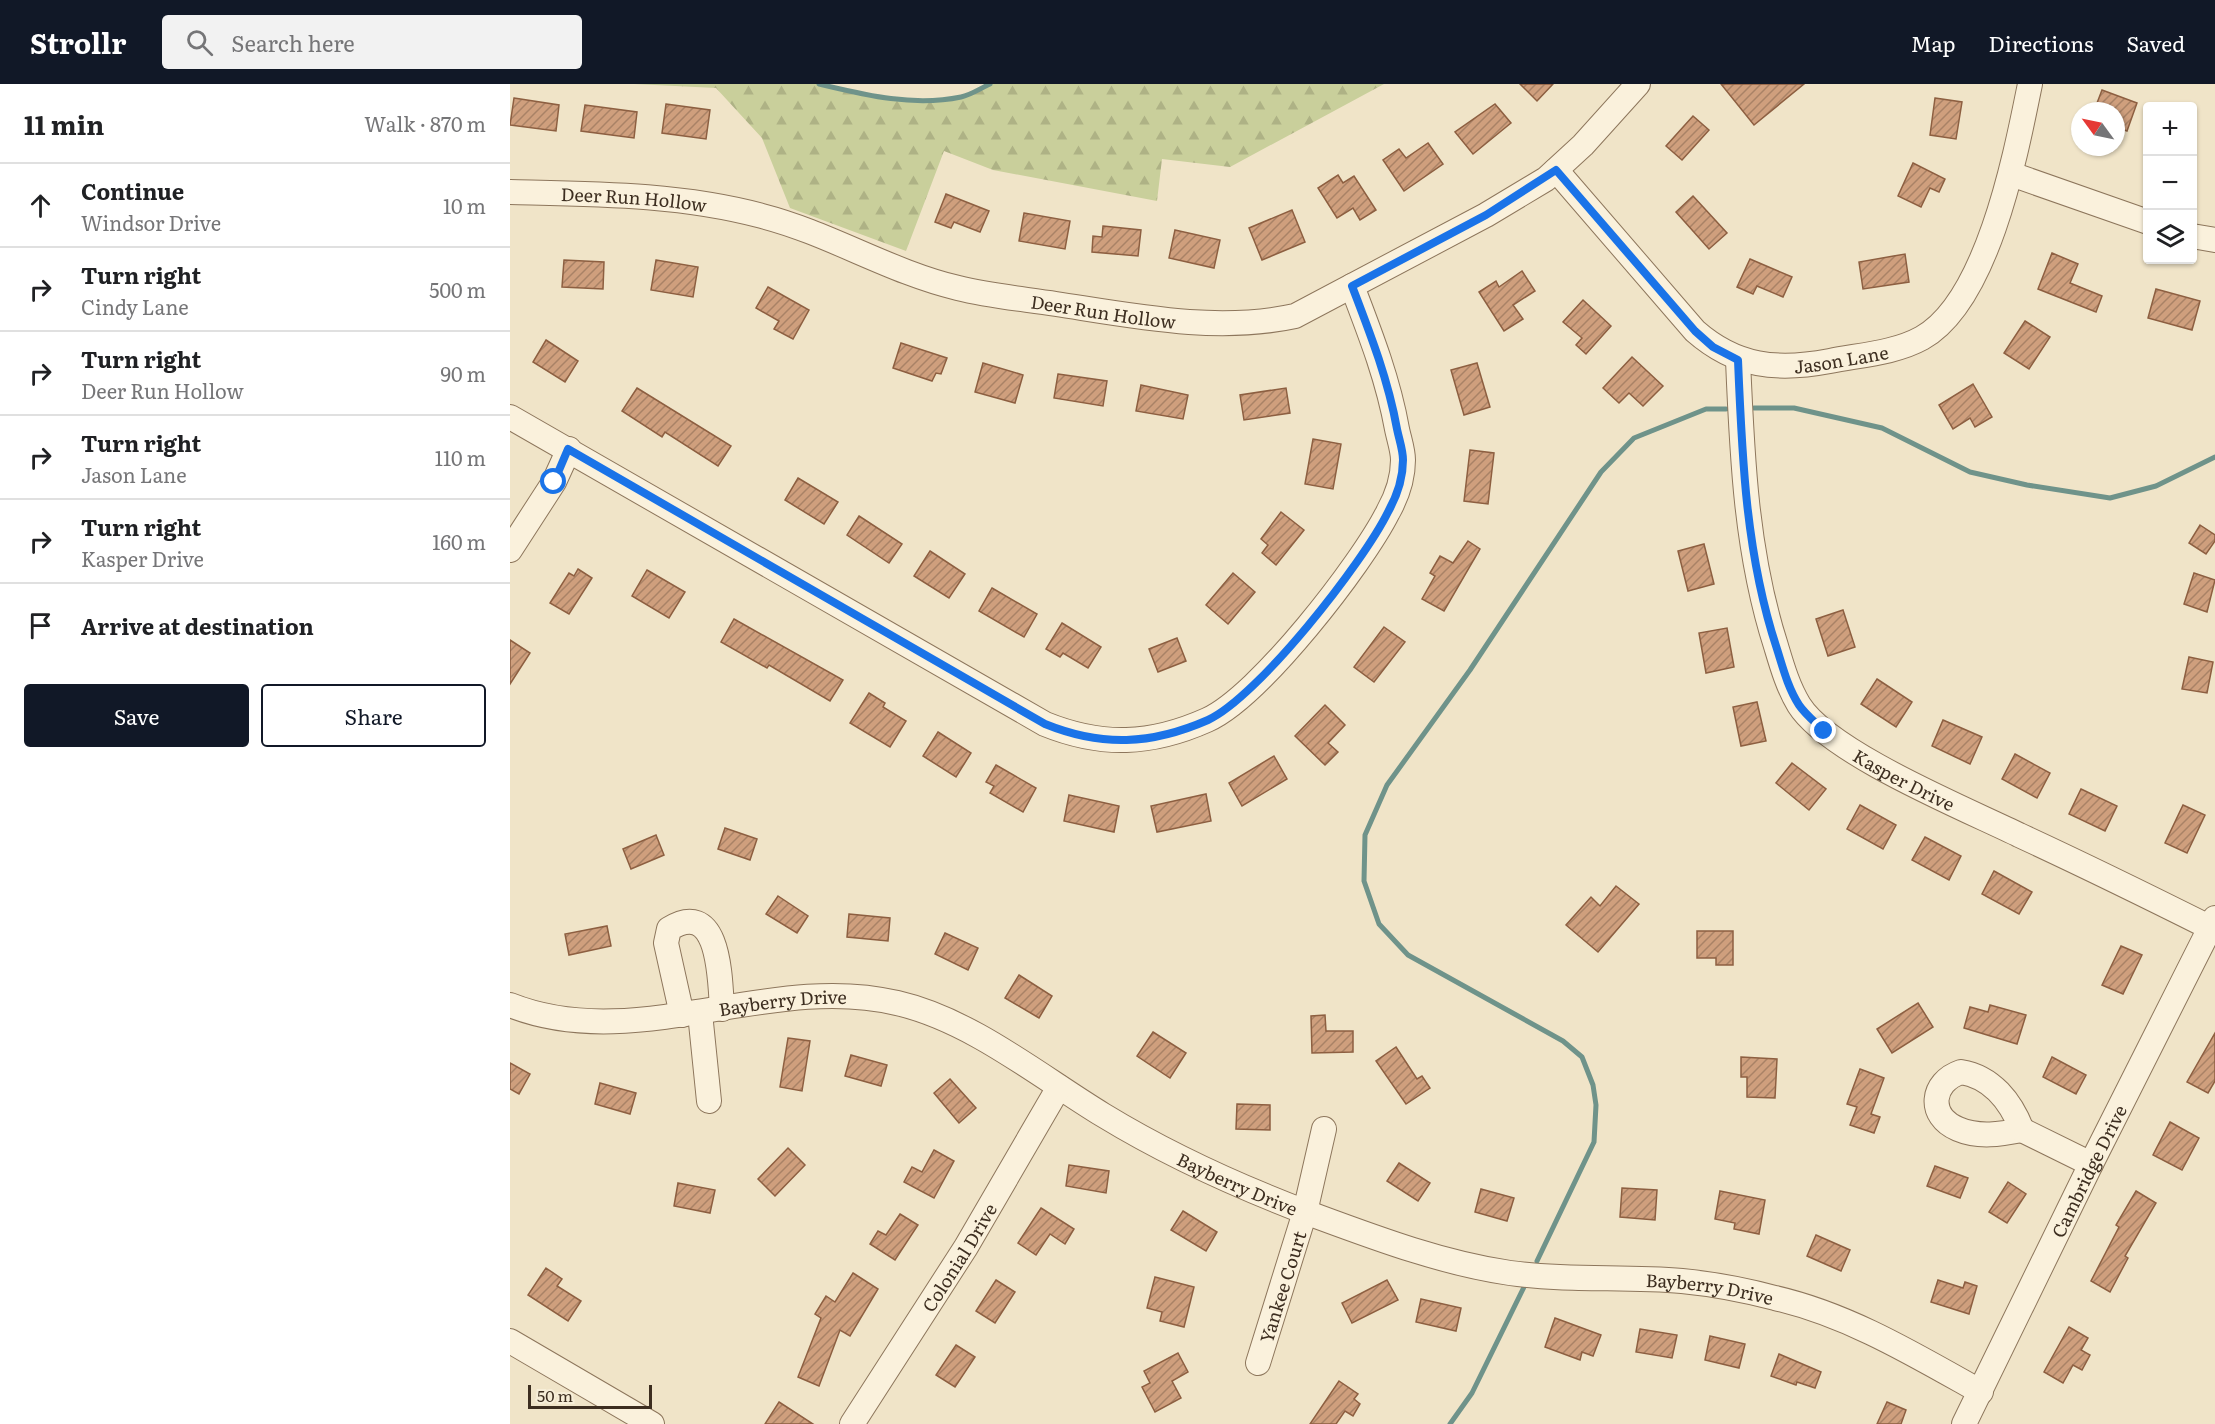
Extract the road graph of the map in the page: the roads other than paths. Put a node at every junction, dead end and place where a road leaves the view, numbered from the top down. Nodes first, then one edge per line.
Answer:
1 (1638, 84) edge
2 (2030, 84) edge
3 (1556, 170) junction
4 (2012, 174) junction
5 (510, 192) edge
6 (2143, 220) edge
7 (2197, 237) edge
8 (2215, 240) edge
9 (1352, 286) junction
10 (1738, 360) junction
11 (510, 417) edge
12 (568, 449) junction
13 (510, 550) edge
14 (2213, 923) edge
15 (510, 1005) edge
16 (701, 1012) junction
17 (1059, 1087) junction
18 (709, 1101) dead end
19 (1324, 1129) dead end
20 (2022, 1130) dead end
21 (2091, 1164) junction
22 (1305, 1212) junction
23 (510, 1341) edge
24 (1258, 1363) dead end
25 (1981, 1392) junction
26 (652, 1424) edge
27 (852, 1424) edge
28 (1964, 1424) edge

1 - 3 street, Deer Run Hollow
2 - 4 street, Jason Lane
3 - 9 street, Deer Run Hollow
3 - 10 street, Jason Lane
4 - 6 street
4 - 10 street, Jason Lane
5 - 9 street, Deer Run Hollow
7 - 8 street
9 - 12 street
10 - 14 street, Kasper Drive
11 - 12 street
12 - 13 street
14 - 21 street, Cambridge Drive
15 - 16 street, Bayberry Drive
16 - 17 street, Bayberry Drive
16 - 18 street
17 - 22 street, Bayberry Drive
17 - 27 street, Colonial Drive
19 - 22 street, Yankee Court
20 - 21 street
21 - 25 street, Cambridge Drive
22 - 24 street, Yankee Court
22 - 25 street, Bayberry Drive
23 - 26 street
25 - 28 street, Cambridge Drive

